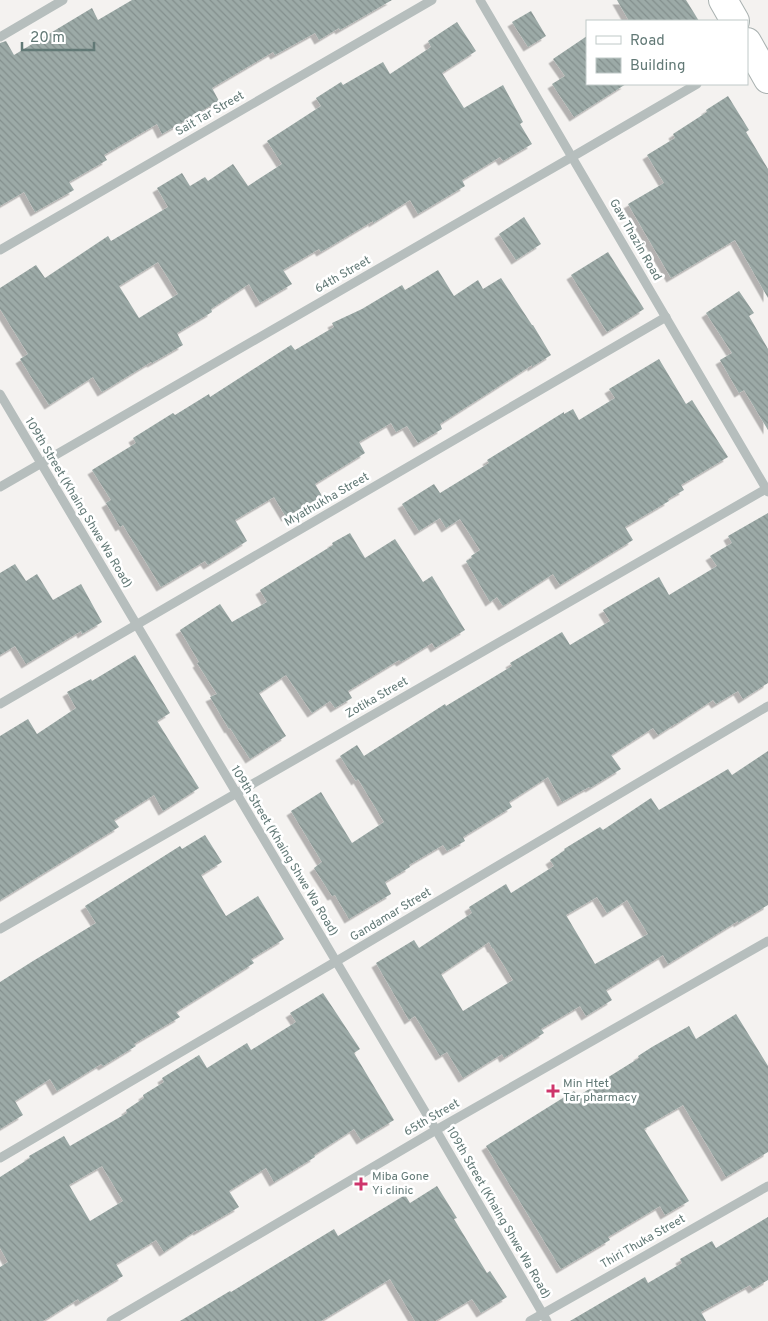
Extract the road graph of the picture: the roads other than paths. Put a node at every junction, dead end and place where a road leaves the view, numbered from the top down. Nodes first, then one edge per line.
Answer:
1 (63, 0) edge
2 (432, 0) edge
3 (480, 0) edge
4 (722, 0) edge
5 (734, 20) edge
6 (0, 37) edge
7 (751, 49) edge
8 (768, 79) edge
9 (695, 85) edge
10 (572, 157) junction
11 (0, 250) edge
12 (666, 317) junction
13 (0, 394) edge
14 (41, 464) junction
15 (0, 486) edge
16 (767, 490) edge
17 (136, 626) junction
18 (0, 704) edge
19 (768, 706) edge
20 (235, 793) junction
21 (0, 928) edge
22 (768, 941) edge
23 (335, 962) junction
24 (436, 1130) junction
25 (0, 1158) edge
26 (768, 1186) edge
27 (545, 1317) edge
28 (111, 1321) edge
29 (530, 1321) edge

1 - 6 street
2 - 11 street, Sait Tar Street
3 - 10 street, Gaw Thazin Road
4 - 5 main road
7 - 8 main road
9 - 10 street, 64th Street
10 - 12 street, Gaw Thazin Road
10 - 14 street, 64th Street
12 - 16 street, Gaw Thazin Road
12 - 17 street, Myathukha Street
13 - 14 street, 109th Street (Khaing Shwe Wa Road)
14 - 15 street, 64th Street
14 - 17 street, 109th Street (Khaing Shwe Wa Road)
16 - 20 street, Zotika Street
17 - 18 street, Myathukha Street
17 - 20 street, 109th Street (Khaing Shwe Wa Road)
19 - 23 street, Gandamar Street
20 - 21 street, Zotika Street
20 - 23 street, 109th Street (Khaing Shwe Wa Road)
22 - 24 street, 65th Street
23 - 24 street, 109th Street (Khaing Shwe Wa Road)
23 - 25 street, Gandamar Street
24 - 27 street, 109th Street (Khaing Shwe Wa Road)
24 - 28 street, 65th Street
26 - 27 street, Thiri Thuka Street
27 - 29 street, Thiri Thuka Street

